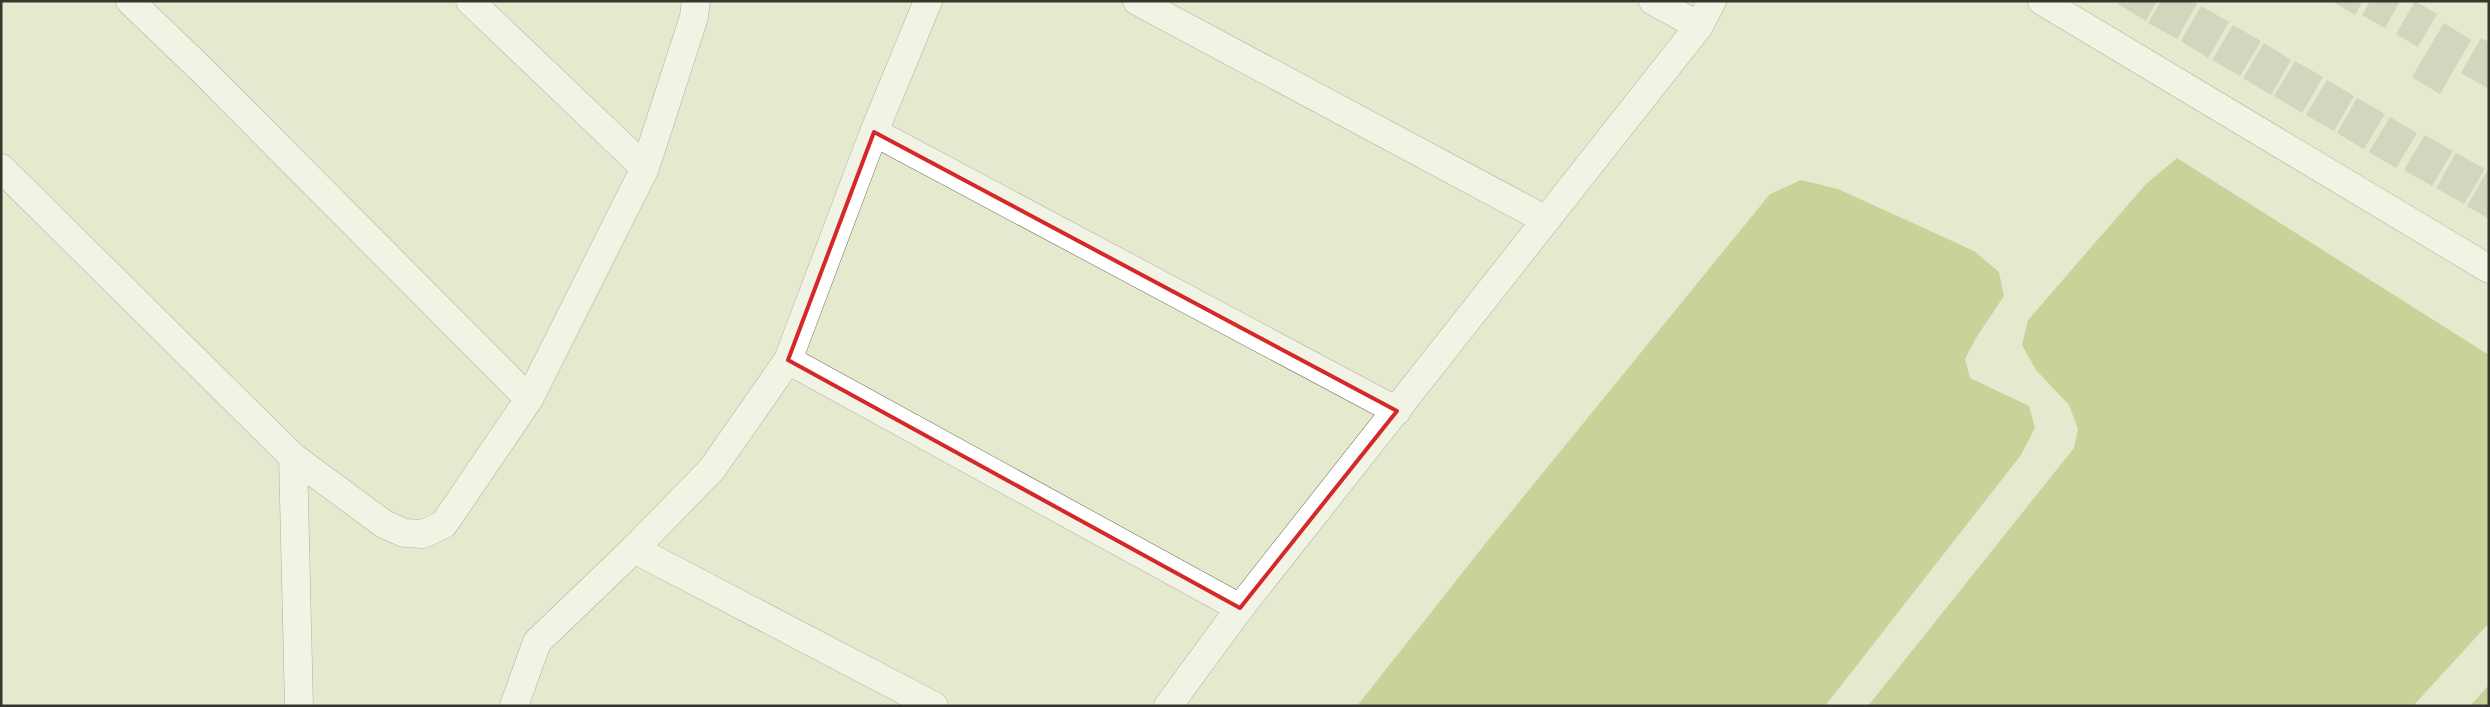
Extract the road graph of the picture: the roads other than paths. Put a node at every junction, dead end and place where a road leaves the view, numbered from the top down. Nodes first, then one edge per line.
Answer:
1 (130, 1) edge
2 (470, 1) edge
3 (696, 1) edge
4 (928, 1) edge
5 (1137, 1) edge
6 (1653, 1) edge
7 (1712, 1) edge
8 (2042, 1) edge
9 (1699, 26) junction
10 (874, 132) junction
11 (1, 168) edge
12 (645, 168) junction
13 (1546, 220) junction
14 (2489, 269) edge
15 (788, 360) junction
16 (529, 399) junction
17 (1397, 411) junction
18 (293, 457) junction
19 (634, 549) junction
20 (1240, 608) junction
21 (299, 706) edge
22 (514, 706) edge
23 (934, 706) edge
24 (1168, 706) edge

1 - 16 street
2 - 12 street
3 - 12 street
4 - 10 street
5 - 13 street
6 - 9 street
7 - 9 street
8 - 14 street
9 - 13 street
10 - 15 street
10 - 17 street
11 - 18 street
12 - 16 street
13 - 17 street
15 - 19 street
15 - 20 street
16 - 18 street
17 - 20 street
18 - 21 street
19 - 22 street
19 - 23 street
20 - 24 street

